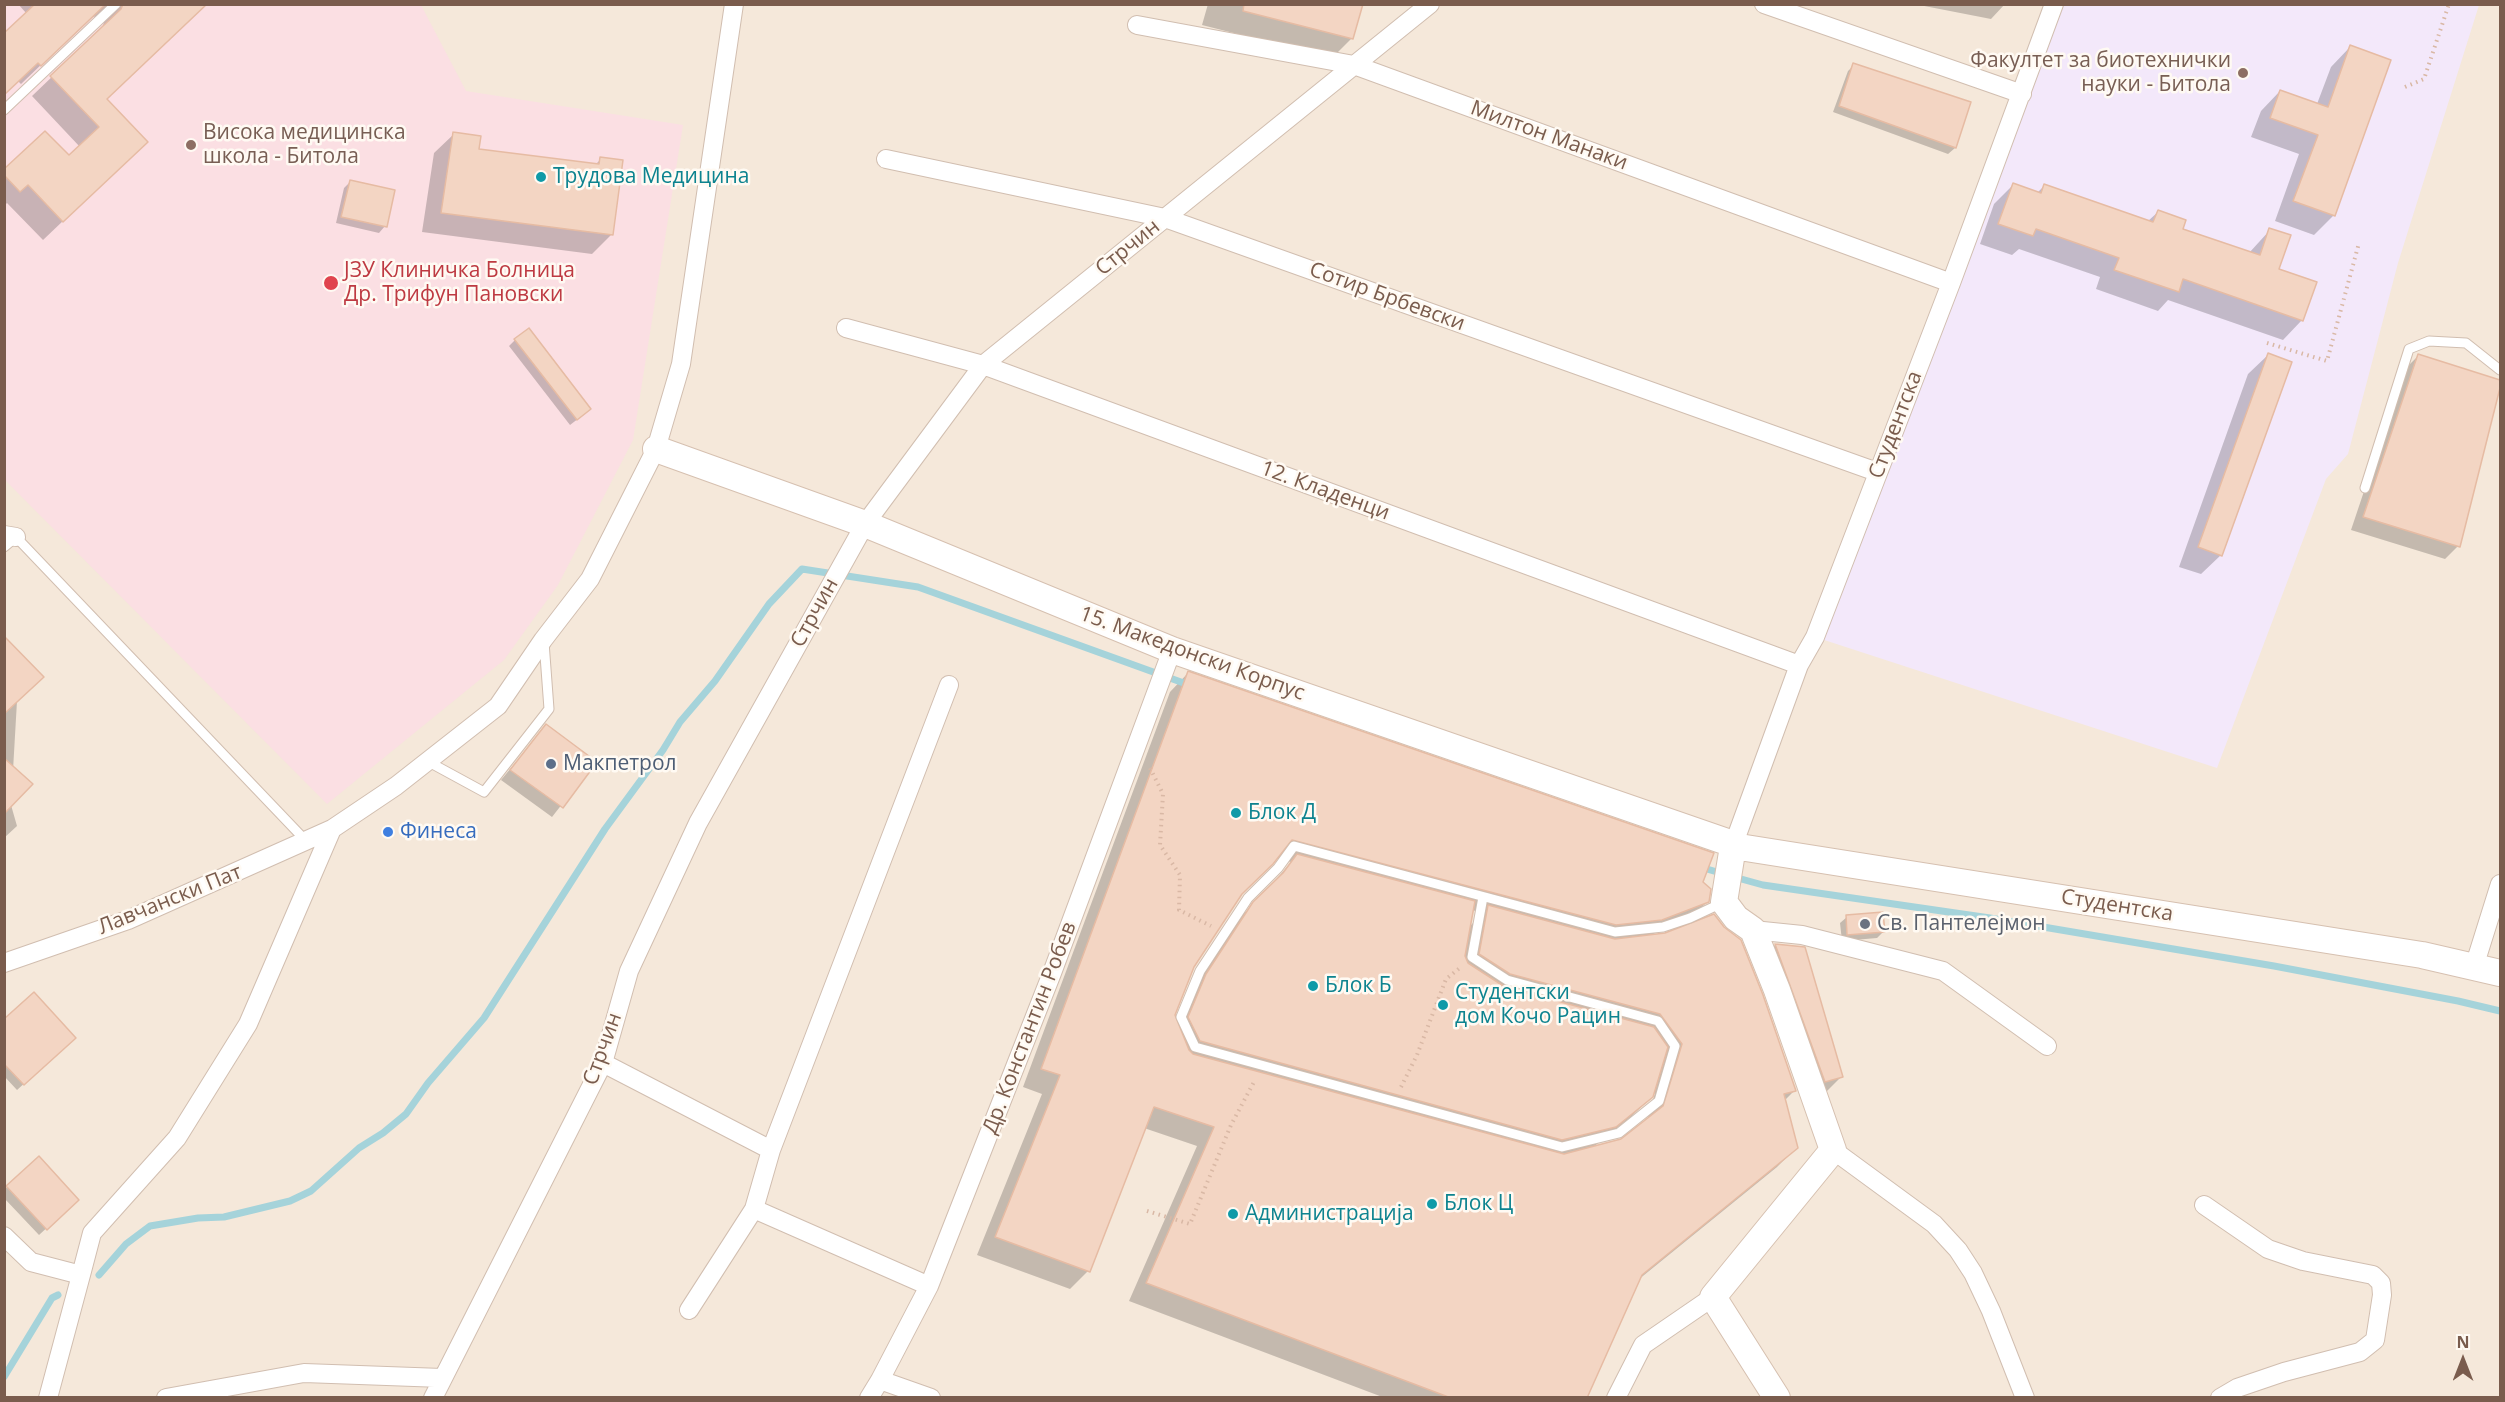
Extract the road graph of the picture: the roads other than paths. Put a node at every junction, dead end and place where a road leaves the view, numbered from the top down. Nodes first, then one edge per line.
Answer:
1 (116, 4) edge
2 (734, 4) edge
3 (1430, 4) edge
4 (1764, 4) edge
5 (2054, 4) edge
6 (1137, 25) dead end
7 (1354, 65) junction
8 (2022, 94) junction
9 (4, 110) edge
10 (886, 159) dead end
11 (1166, 218) junction
12 (1951, 283) junction
13 (846, 328) dead end
14 (983, 365) junction
15 (2500, 370) edge
16 (657, 449) junction
17 (1877, 472) junction
18 (2365, 488) dead end
19 (865, 524) junction
20 (8, 540) edge
21 (543, 640) junction
22 (1172, 650) junction
23 (1799, 665) junction
24 (949, 685) dead end
25 (427, 761) junction
26 (332, 829) junction
27 (307, 842) junction
28 (1733, 845) junction
29 (2500, 884) edge
30 (1483, 897) junction
31 (1724, 901) junction
32 (1753, 930) junction
33 (4, 963) edge
34 (2474, 967) junction
35 (2500, 973) edge
36 (2047, 1046) dead end
37 (603, 1063) junction
38 (771, 1150) junction
39 (1833, 1150) junction
40 (2204, 1205) dead end
41 (754, 1209) junction
42 (4, 1236) edge
43 (81, 1275) junction
44 (929, 1286) junction
45 (1713, 1297) junction
46 (689, 1310) dead end
47 (442, 1378) junction
48 (880, 1380) junction
49 (48, 1398) edge
50 (166, 1398) edge
51 (433, 1398) edge
52 (869, 1398) edge
53 (931, 1398) edge
54 (1616, 1398) edge
55 (1777, 1398) edge
56 (2025, 1398) edge
57 (2220, 1398) edge

1 - 9 lane
2 - 16 street, Лавчански Пат
3 - 7 street, Стрчин
4 - 8 street
5 - 8 street, Студентска
6 - 7 street, Милтон Манаки
7 - 11 street, Стрчин
7 - 12 street, Милтон Манаки
8 - 12 street, Студентска
10 - 11 street, Сотир Брбевски
11 - 14 street, Стрчин
11 - 17 street, Сотир Брбевски
12 - 17 street, Студентска
13 - 14 street, 12. Кладенци
14 - 19 street, Стрчин
14 - 23 street, 12. Кладенци
15 - 18 lane
16 - 19 street, 15. Македонски Корпус
16 - 21 street, Лавчански Пат
17 - 23 street, Студентска
19 - 22 street, 15. Македонски Корпус
19 - 37 street, Стрчин
20 - 27 lane
21 - 25 street, Лавчански Пат
21 - 25 lane
22 - 28 street, 15. Македонски Корпус
22 - 44 street, Др. Константин Робев
23 - 28 street, Студентска
24 - 38 street
25 - 26 street, Лавчански Пат
26 - 27 street, Лавчански Пат
26 - 43 street
27 - 33 street, Лавчански Пат
28 - 31 street
28 - 34 street, Студентска
29 - 34 street
30 - 30 lane
30 - 31 lane
31 - 32 street
32 - 36 street
32 - 39 street
34 - 35 street, Студентска
37 - 38 street
37 - 47 street, Стрчин
38 - 41 street
39 - 45 street
39 - 56 street
40 - 57 street
41 - 44 street
41 - 46 street
42 - 43 street
43 - 49 street
44 - 48 street, Др. Константин Робев
45 - 54 street
45 - 55 street
47 - 50 street
47 - 51 street, Стрчин
48 - 52 street, Др. Константин Робев
48 - 53 street

